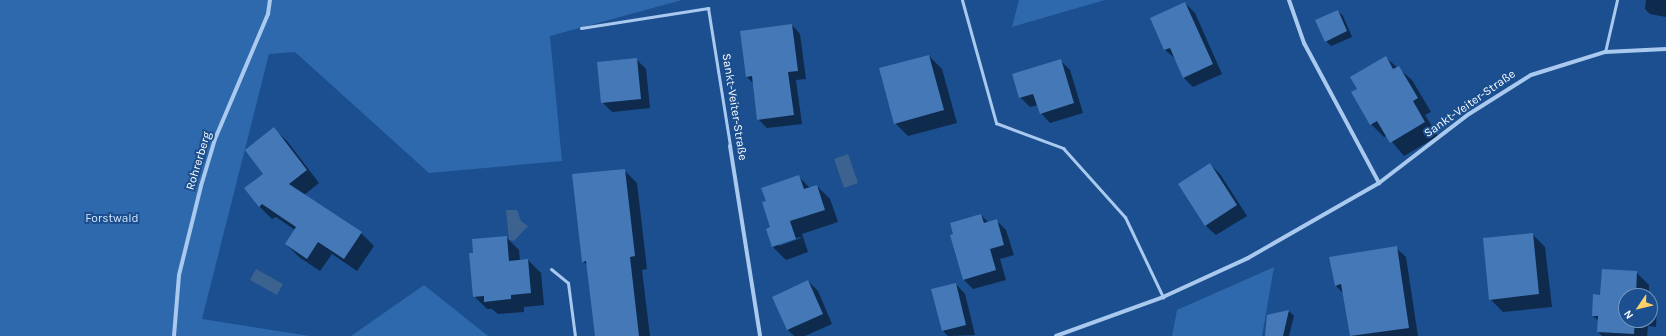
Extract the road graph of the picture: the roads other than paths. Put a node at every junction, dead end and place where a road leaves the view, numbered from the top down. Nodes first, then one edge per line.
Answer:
1 (270, 0) edge
2 (962, 0) edge
3 (1289, 0) edge
4 (1617, 0) edge
5 (581, 28) dead end
6 (1666, 49) edge
7 (1605, 52) junction
8 (730, 146) joint
9 (1379, 183) junction
10 (551, 269) dead end
11 (1163, 297) junction
12 (174, 336) edge
13 (575, 336) edge
14 (760, 336) edge
15 (1056, 336) edge

1 - 12 street, Rohrerberg
2 - 11 lane
3 - 9 street
4 - 7 lane
5 - 8 lane, Sankt-Veiter-Straße
6 - 7 street, Sankt-Veiter-Straße
7 - 9 street, Sankt-Veiter-Straße
8 - 14 street, Sankt-Veiter-Straße
9 - 11 street, Sankt-Veiter-Straße
10 - 13 lane
11 - 15 street, Sankt-Veiter-Straße

